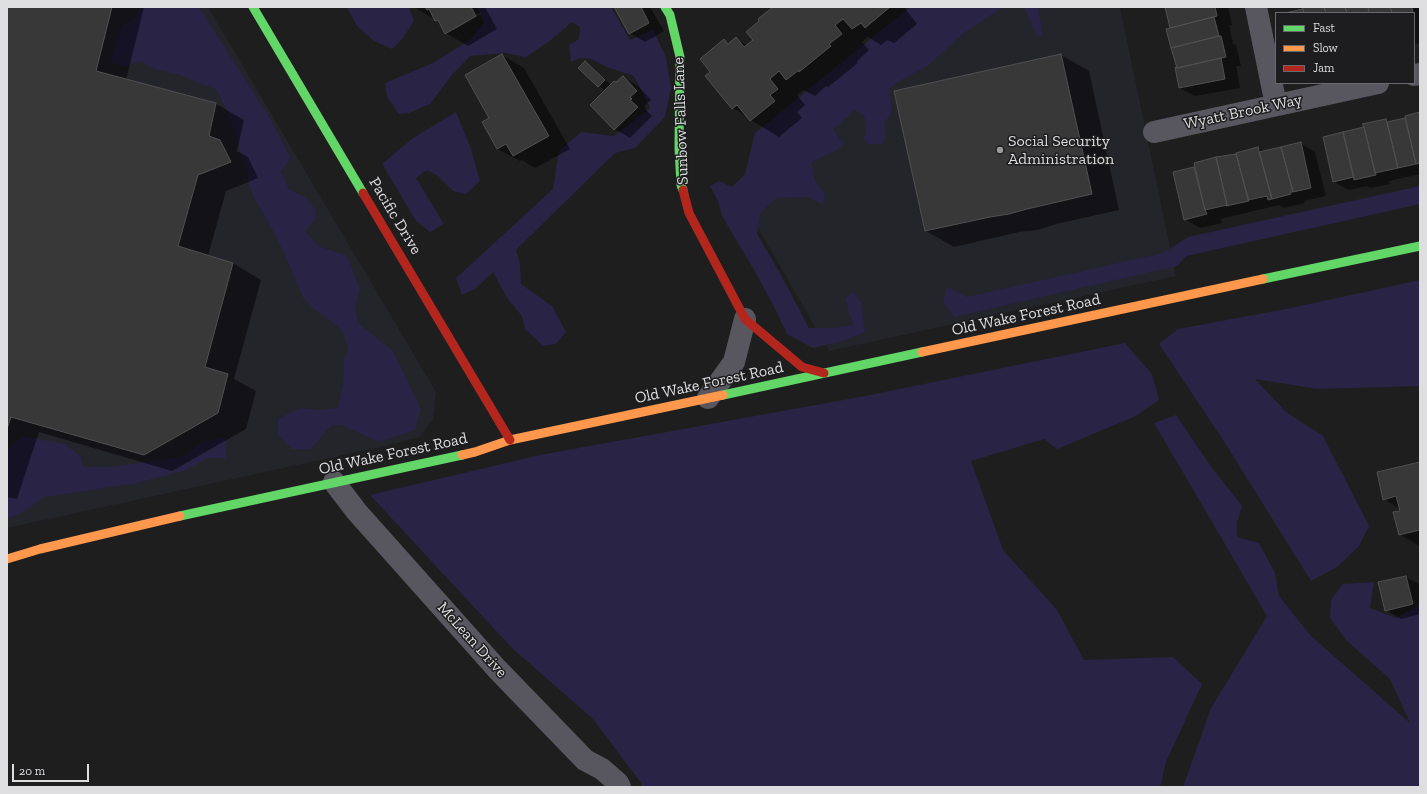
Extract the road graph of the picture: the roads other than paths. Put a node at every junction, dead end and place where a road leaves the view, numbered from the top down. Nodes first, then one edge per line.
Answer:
1 (254, 7) edge
2 (665, 7) edge
3 (1256, 7) edge
4 (1373, 84) edge
5 (1276, 105) junction
6 (1154, 132) dead end
7 (1420, 246) edge
8 (746, 319) junction
9 (825, 373) junction
10 (708, 398) junction
11 (510, 440) junction
12 (334, 482) junction
13 (7, 559) edge
14 (620, 787) edge

1 - 11 street, Pacific Drive
2 - 8 street, Sunbow Falls Lane
3 - 5 street
4 - 5 street, Wyatt Brook Way
5 - 6 street, Wyatt Brook Way
7 - 9 street, Old Wake Forest Road
8 - 9 street, Sunbow Falls Lane
8 - 10 street
9 - 10 street, Old Wake Forest Road
10 - 11 street, Old Wake Forest Road
11 - 12 street, Old Wake Forest Road
12 - 13 street, Old Wake Forest Road
12 - 14 street, McLean Drive

